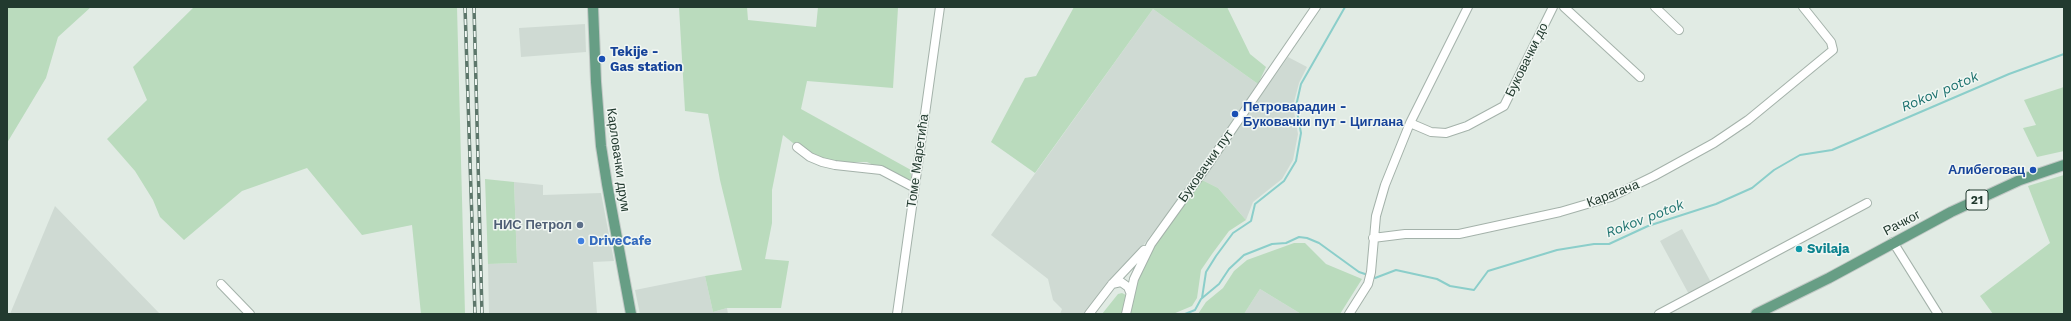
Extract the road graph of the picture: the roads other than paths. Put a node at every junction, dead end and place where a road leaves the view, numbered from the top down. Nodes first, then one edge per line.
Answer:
1 (593, 7) edge
2 (940, 7) edge
3 (1316, 7) edge
4 (1468, 7) edge
5 (1553, 7) edge
6 (1564, 7) edge
7 (1655, 7) edge
8 (1803, 7) edge
9 (1680, 30) dead end
10 (1640, 77) dead end
11 (1410, 123) junction
12 (797, 147) dead end
13 (2064, 165) edge
14 (915, 188) junction
15 (1867, 203) dead end
16 (1373, 238) junction
17 (1893, 242) junction
18 (1150, 244) junction
19 (221, 284) dead end
20 (1112, 284) junction
21 (1130, 292) junction
22 (250, 314) edge
23 (631, 314) edge
24 (897, 314) edge
25 (1089, 314) edge
26 (1126, 314) edge
27 (1349, 314) edge
28 (1659, 314) edge
29 (1756, 314) edge
30 (1938, 314) edge

1 - 23 main road, Карловачки друм
2 - 14 street, Томе Маретића
3 - 18 street, Буковачки пут
4 - 11 street
5 - 11 street, Буковачки до
6 - 10 street
7 - 9 street
8 - 16 street, Карагача
11 - 16 street
12 - 14 street
13 - 17 main road, Рачког / 21
14 - 24 street, Томе Маретића
15 - 28 street
16 - 27 street
17 - 29 main road, Рачког / 21
17 - 30 street
18 - 20 street
18 - 21 street, Буковачки пут
19 - 22 street
20 - 21 street
20 - 25 street
21 - 26 street, Буковачки пут

